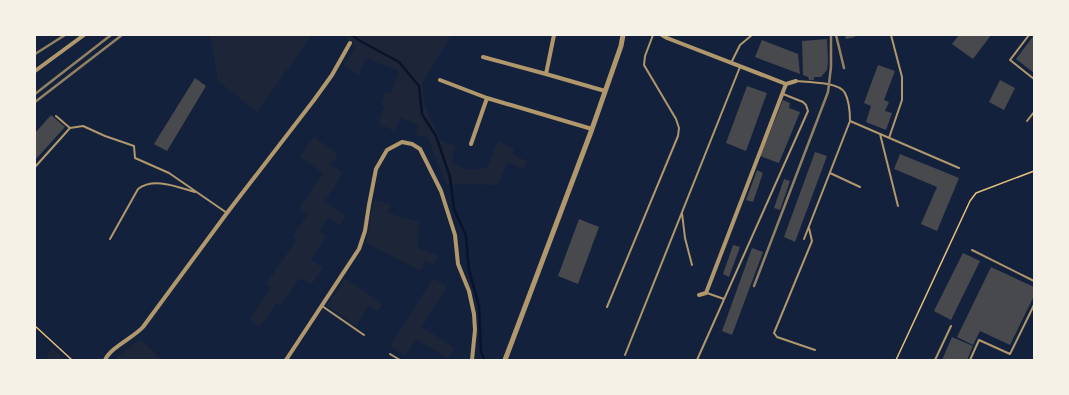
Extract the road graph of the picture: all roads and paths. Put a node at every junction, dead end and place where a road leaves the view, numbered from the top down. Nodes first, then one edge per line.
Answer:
1 (84, 35) edge
2 (554, 35) edge
3 (623, 35) edge
4 (653, 35) edge
5 (662, 35) edge
6 (752, 35) edge
7 (891, 35) edge
8 (1029, 35) edge
9 (350, 43) dead end
10 (482, 57) dead end
11 (731, 63) junction
12 (741, 66) junction
13 (35, 72) edge
14 (546, 74) junction
15 (1034, 79) edge
16 (440, 80) dead end
17 (796, 81) joint
18 (786, 84) junction
19 (606, 91) junction
20 (782, 94) junction
21 (487, 98) junction
22 (1034, 112) edge
23 (56, 116) dead end
24 (850, 121) junction
25 (1027, 121) dead end
26 (70, 128) junction
27 (592, 129) junction
28 (880, 134) junction
29 (889, 138) junction
30 (471, 144) dead end
31 (35, 167) edge
32 (959, 168) dead end
33 (1034, 171) edge
34 (830, 173) junction
35 (860, 187) dead end
36 (198, 193) junction
37 (898, 206) dead end
38 (682, 212) junction
39 (227, 213) junction
40 (809, 227) junction
41 (110, 239) dead end
42 (804, 239) dead end
43 (972, 250) dead end
44 (692, 265) dead end
45 (1034, 281) edge
46 (706, 293) junction
47 (699, 295) dead end
48 (724, 299) junction
49 (1034, 305) edge
50 (321, 306) junction
51 (607, 307) dead end
52 (35, 326) edge
53 (950, 326) dead end
54 (364, 334) dead end
55 (815, 350) dead end
56 (390, 354) dead end
57 (625, 355) dead end
58 (72, 360) edge
59 (105, 360) edge
60 (286, 360) edge
61 (400, 360) edge
62 (472, 360) edge
63 (505, 360) edge
64 (697, 360) edge
65 (896, 360) edge
66 (935, 360) edge
67 (970, 360) edge

1 - 13 street
2 - 14 street
3 - 19 street
4 - 51 lane
5 - 11 street
6 - 11 lane
7 - 29 lane
8 - 15 lane
9 - 39 street
10 - 14 street
11 - 12 street
12 - 18 street
12 - 38 lane
14 - 19 street
16 - 21 street
17 - 18 street
17 - 24 lane
18 - 20 street
19 - 27 street
20 - 46 street
20 - 48 lane
21 - 27 street
21 - 30 street
22 - 25 lane
23 - 26 lane
24 - 28 lane
24 - 34 lane
26 - 31 lane
26 - 36 lane
27 - 63 street
28 - 29 lane
28 - 37 lane
29 - 32 lane
33 - 65 path
34 - 35 lane
34 - 40 lane
36 - 39 lane
36 - 41 lane
38 - 44 lane
38 - 57 lane
39 - 59 street
40 - 42 lane
40 - 55 lane
43 - 45 lane
46 - 47 street
46 - 48 lane
48 - 64 lane
49 - 67 lane
50 - 54 lane
50 - 60 street
50 - 62 street
52 - 58 path
53 - 66 lane
56 - 61 lane

